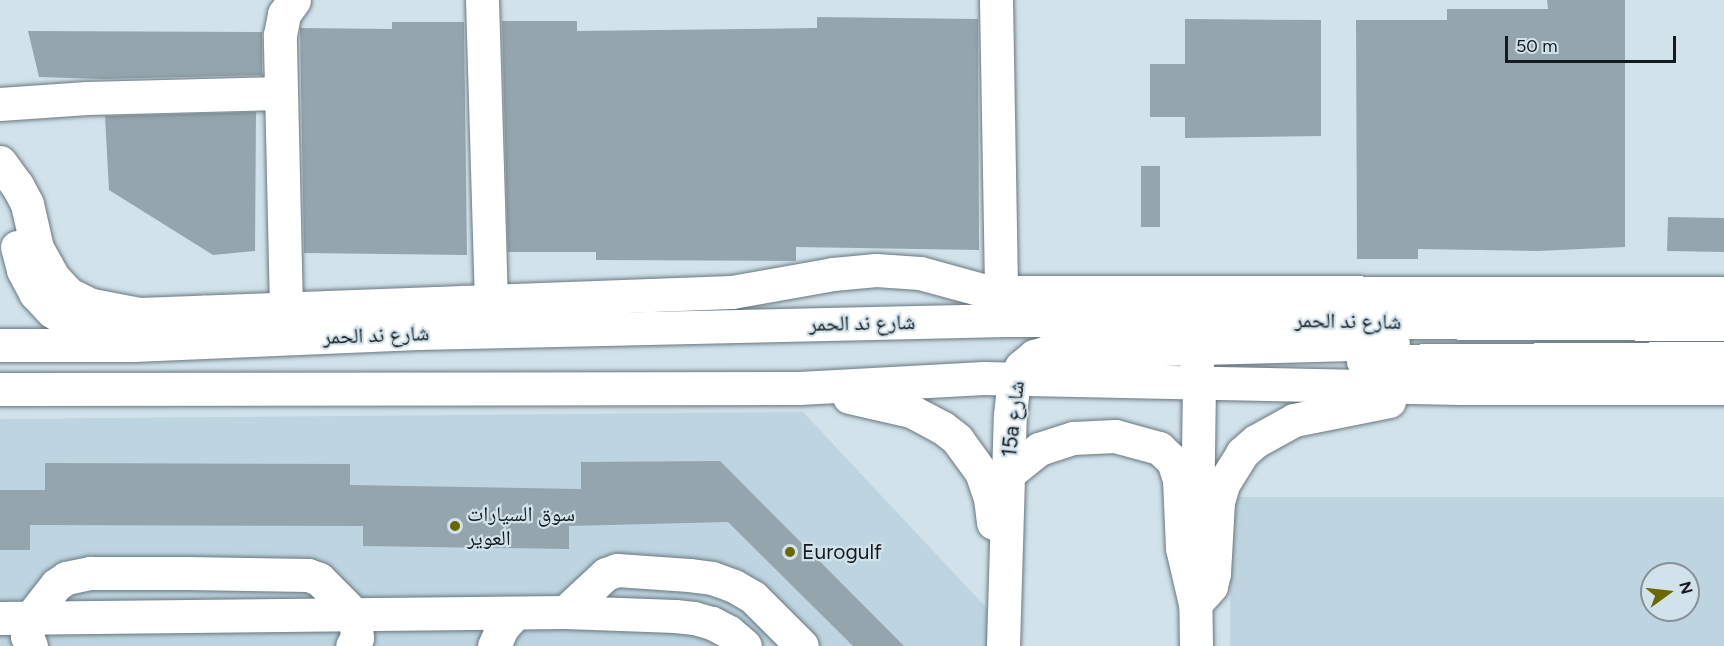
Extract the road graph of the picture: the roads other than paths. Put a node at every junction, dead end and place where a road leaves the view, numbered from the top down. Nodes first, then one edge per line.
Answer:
1 (294, 0) edge
2 (482, 0) edge
3 (996, 0) edge
4 (280, 93) junction
5 (0, 104) edge
6 (0, 162) edge
7 (0, 172) edge
8 (1724, 293) edge
9 (476, 302) junction
10 (1004, 306) junction
11 (286, 309) junction
12 (203, 312) junction
13 (1170, 321) junction
14 (1538, 323) junction
15 (1724, 324) edge
16 (418, 333) junction
17 (170, 342) junction
18 (0, 345) edge
19 (133, 345) junction
20 (1191, 349) junction
21 (1724, 357) edge
22 (1014, 379) junction
23 (1199, 382) junction
24 (1268, 383) junction
25 (625, 386) junction
26 (799, 387) junction
27 (1460, 388) junction
28 (1724, 388) edge
29 (0, 389) edge
30 (1008, 474) junction
31 (1004, 593) junction
32 (1195, 604) junction
33 (565, 612) junction
34 (514, 614) junction
35 (21, 627) edge
36 (354, 631) edge
37 (494, 646) edge
38 (745, 646) edge
39 (802, 646) edge
40 (1003, 646) edge
41 (1196, 646) edge

1 - 4 main road
2 - 9 main road
3 - 10 main road
4 - 5 main road
4 - 11 main road
6 - 12 main road
7 - 19 main road
8 - 10 main road
9 - 10 main road
9 - 11 main road
9 - 16 main road
10 - 13 main road, شارع ند الحمر
10 - 16 main road, شارع ند الحمر
10 - 25 main road
11 - 12 main road
12 - 17 main road
13 - 14 main road, شارع ند الحمر
13 - 20 main road
14 - 15 main road, شارع ند الحمر
14 - 20 main road, 15a شارع
16 - 17 main road, شارع ند الحمر
17 - 19 main road, شارع ند الحمر
18 - 19 main road, شارع ند الحمر
20 - 22 main road, 15a شارع
20 - 23 main road
21 - 24 main road
22 - 23 main road
22 - 26 main road
22 - 30 main road, 15a شارع
23 - 24 main road
23 - 32 main road
24 - 27 main road
25 - 26 main road
25 - 29 main road
26 - 31 main road
27 - 28 main road
27 - 32 main road
30 - 31 main road, 15a شارع
30 - 32 main road
31 - 40 main road, 15a شارع
32 - 41 main road
33 - 34 main road
33 - 38 main road
33 - 39 main road
34 - 36 main road
34 - 37 main road
35 - 36 main road
35 - 36 main road

